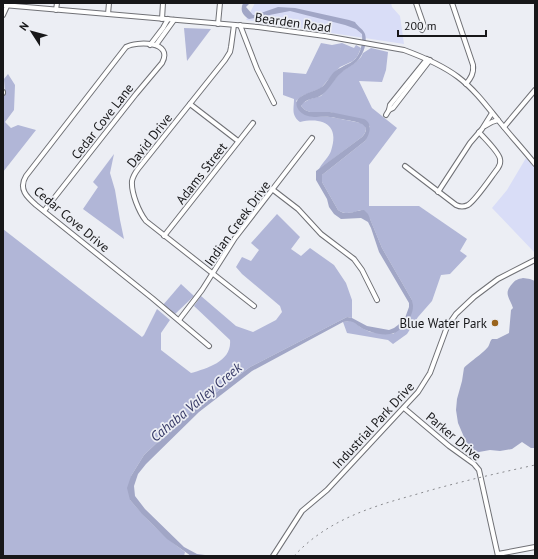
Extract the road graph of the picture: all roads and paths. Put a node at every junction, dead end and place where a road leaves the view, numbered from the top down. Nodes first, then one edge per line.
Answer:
1 (57, 3) edge
2 (109, 3) edge
3 (163, 3) edge
4 (220, 3) edge
5 (416, 3) edge
6 (452, 3) edge
7 (6, 5) edge
8 (56, 10) junction
9 (108, 14) junction
10 (3, 15) edge
11 (162, 19) junction
12 (168, 19) junction
13 (174, 20) junction
14 (218, 24) junction
15 (234, 25) junction
16 (240, 26) junction
17 (422, 30) dead end
18 (150, 45) junction
19 (156, 45) junction
20 (428, 59) junction
21 (466, 84) junction
22 (535, 90) edge
23 (274, 103) dead end
24 (190, 104) junction
25 (492, 113) junction
26 (386, 115) dead end
27 (498, 120) junction
28 (253, 123) dead end
29 (504, 127) junction
30 (480, 130) junction
31 (312, 138) dead end
32 (238, 141) junction
33 (535, 164) edge
34 (405, 166) dead end
35 (272, 189) junction
36 (438, 192) junction
37 (44, 211) junction
38 (164, 236) junction
39 (535, 260) edge
40 (212, 274) junction
41 (378, 300) dead end
42 (254, 306) dead end
43 (179, 320) junction
44 (208, 346) dead end
45 (404, 408) junction
46 (535, 547) edge
47 (498, 555) edge
48 (272, 556) edge

1 - 8 street
2 - 9 street
3 - 11 street
4 - 14 street
5 - 17 street
6 - 21 street
7 - 8 street, Bearden Road
7 - 10 street
8 - 9 street, Bearden Road
9 - 11 street, Bearden Road
11 - 12 street, Bearden Road
12 - 13 street, Bearden Road
12 - 18 street
13 - 14 street, Bearden Road
13 - 19 street
14 - 15 street, Bearden Road
15 - 16 street, Bearden Road
15 - 24 street, David Drive
16 - 20 street, Bearden Road
16 - 23 street
18 - 19 street, Cedar Cove Drive
18 - 37 street, Cedar Cove Drive
19 - 37 street, Cedar Cove Lane
20 - 21 street, Bearden Road
20 - 26 street
21 - 25 street, Bearden Road
22 - 29 street
24 - 32 street
24 - 38 street, David Drive
25 - 27 street, Bearden Road
25 - 30 street
27 - 29 street, Bearden Road
27 - 30 street
28 - 32 street, Adams Street
29 - 33 street, Bearden Road
30 - 36 street
30 - 36 street
31 - 35 street, Indian Creek Drive
32 - 38 street, Adams Street
34 - 36 street
35 - 40 street, Indian Creek Drive
35 - 41 street
37 - 43 street, Cedar Cove Drive
38 - 40 street, David Drive
39 - 45 street, Industrial Park Drive
40 - 42 street, David Drive
40 - 43 street, Indian Creek Drive
43 - 44 street, Cedar Cove Drive
45 - 47 street, Parker Drive
45 - 48 street, Industrial Park Drive
46 - 47 street

